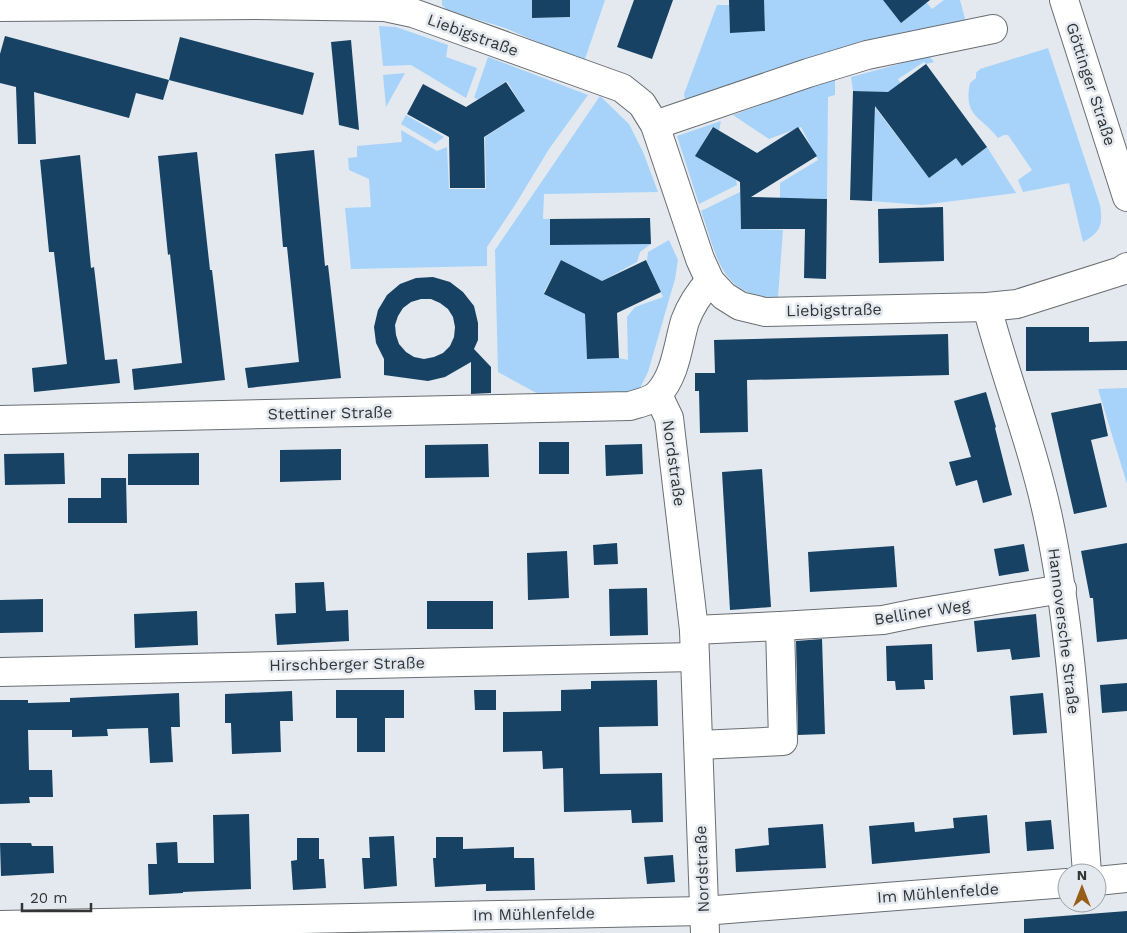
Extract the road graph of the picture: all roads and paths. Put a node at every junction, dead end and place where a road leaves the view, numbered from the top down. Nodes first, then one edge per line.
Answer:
1 (1064, 0) edge
2 (0, 7) edge
3 (993, 30) dead end
4 (655, 125) junction
5 (1127, 197) edge
6 (1127, 267) edge
7 (710, 281) junction
8 (988, 307) junction
9 (658, 395) junction
10 (0, 415) edge
11 (0, 420) edge
12 (1062, 589) junction
13 (780, 626) junction
14 (694, 630) junction
15 (695, 657) junction
16 (0, 672) edge
17 (699, 745) junction
18 (1086, 863) edge
19 (1127, 878) edge
20 (1107, 880) edge
21 (1057, 884) edge
22 (704, 922) edge
23 (0, 925) edge

1 - 5 street, Göttinger Straße
2 - 4 street, Liebigstraße
3 - 4 street
4 - 7 street, Liebigstraße
6 - 8 street, Liebigstraße
7 - 8 street, Liebigstraße
7 - 9 street
8 - 12 street, Hannoversche Straße
9 - 11 street, Stettiner Straße
9 - 14 street, Nordstraße
10 - 11 street
12 - 13 street, Belliner Weg
12 - 18 street, Hannoversche Straße
13 - 14 street, Belliner Weg
13 - 17 street
14 - 15 street, Nordstraße
15 - 16 street, Hirschberger Straße
15 - 17 street, Nordstraße
17 - 22 street, Nordstraße
19 - 20 street
21 - 22 street, Im Mühlenfelde
22 - 23 street, Im Mühlenfelde

